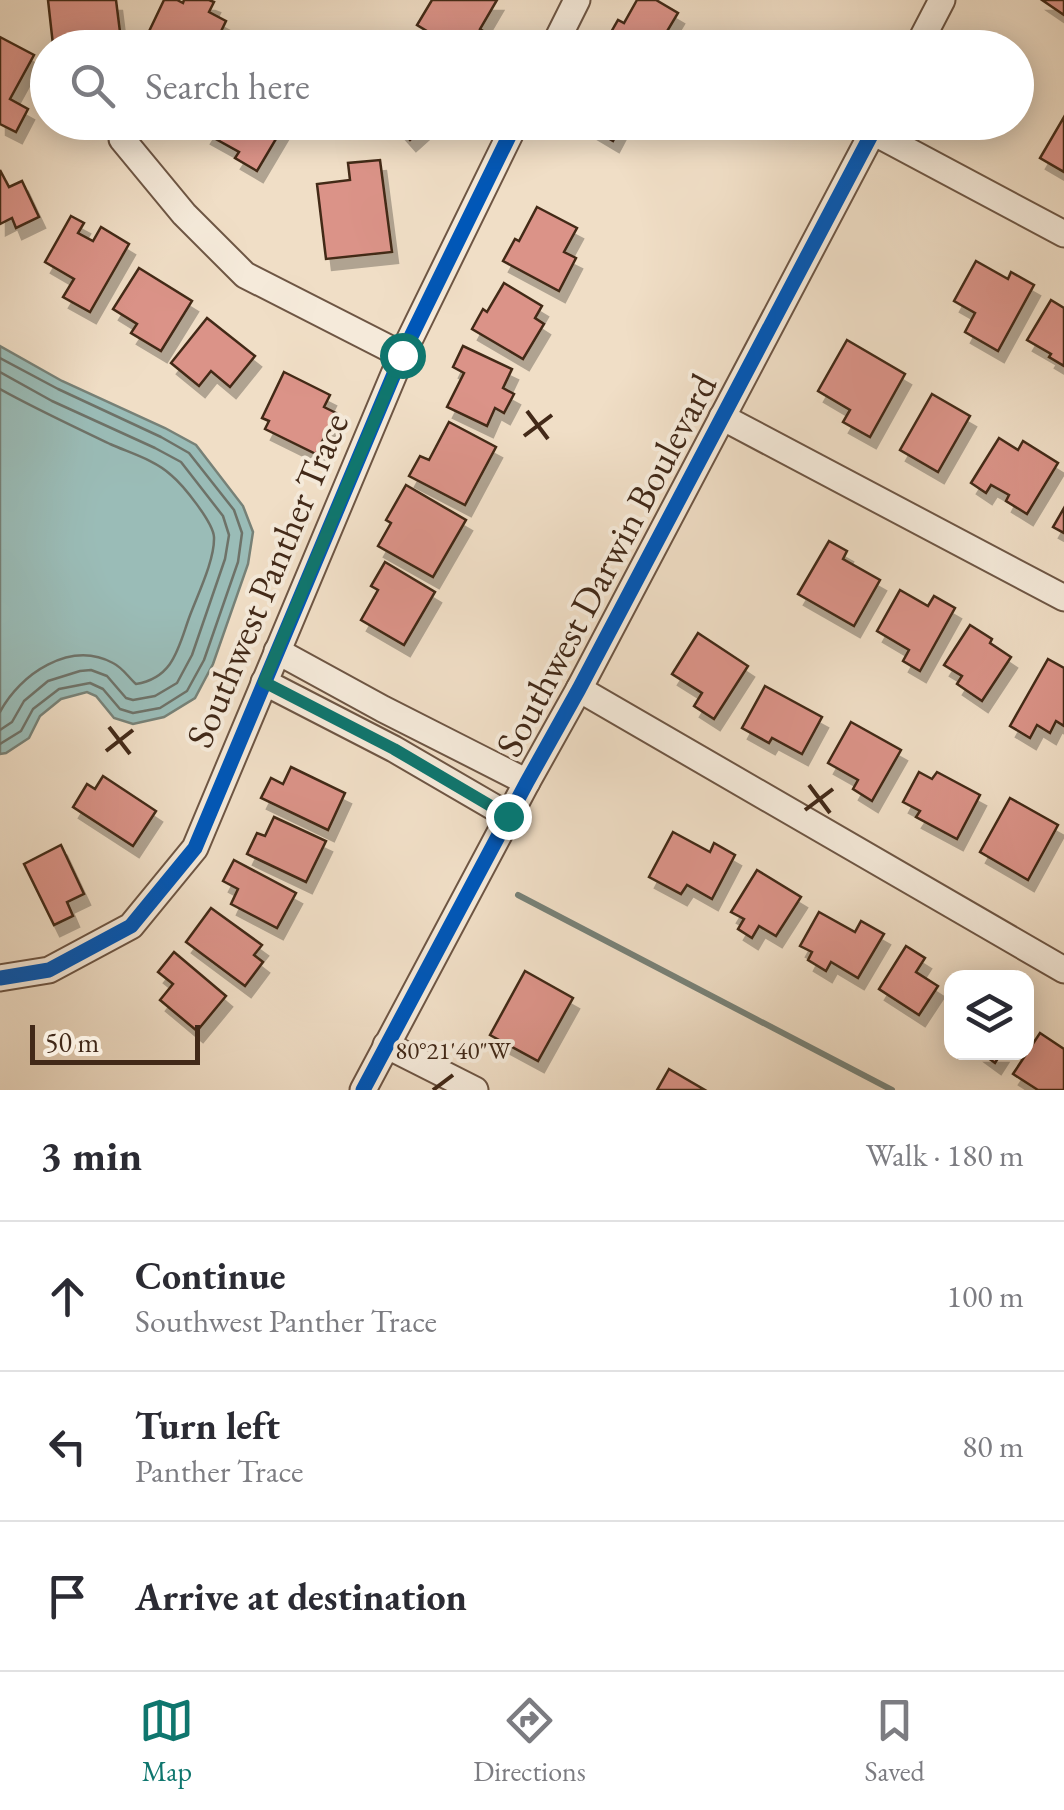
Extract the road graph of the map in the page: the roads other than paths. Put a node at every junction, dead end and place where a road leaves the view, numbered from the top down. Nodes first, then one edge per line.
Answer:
1 (576, 0) edge
2 (942, 0) edge
3 (562, 30) edge
4 (926, 30) edge
5 (123, 140) edge
6 (507, 140) edge
7 (868, 140) edge
8 (898, 140) edge
9 (1064, 234) edge
10 (402, 355) junction
11 (722, 418) junction
12 (1064, 598) edge
13 (277, 651) junction
14 (264, 682) junction
15 (579, 689) junction
16 (383, 708) junction
17 (368, 736) junction
18 (527, 782) junction
19 (508, 816) junction
20 (1064, 970) edge
21 (0, 978) edge
22 (386, 1045) junction
23 (362, 1090) edge
24 (475, 1090) edge

1 - 3 street
2 - 4 street
5 - 10 street
6 - 10 street, Southwest Panther Trace
7 - 11 street, Southwest Darwin Boulevard
8 - 9 street
10 - 13 street, Southwest Panther Trace
11 - 12 street
11 - 15 street, Southwest Darwin Boulevard
13 - 14 street, Southwest Panther Trace
13 - 16 street
14 - 17 street
14 - 21 street, Southwest Panther Trace
15 - 18 street, Southwest Darwin Boulevard
15 - 20 street
16 - 17 street
16 - 18 street
17 - 19 street
18 - 19 street, Southwest Darwin Boulevard
19 - 22 street, Southwest Darwin Boulevard
22 - 23 street, Southwest Darwin Boulevard
22 - 24 street

